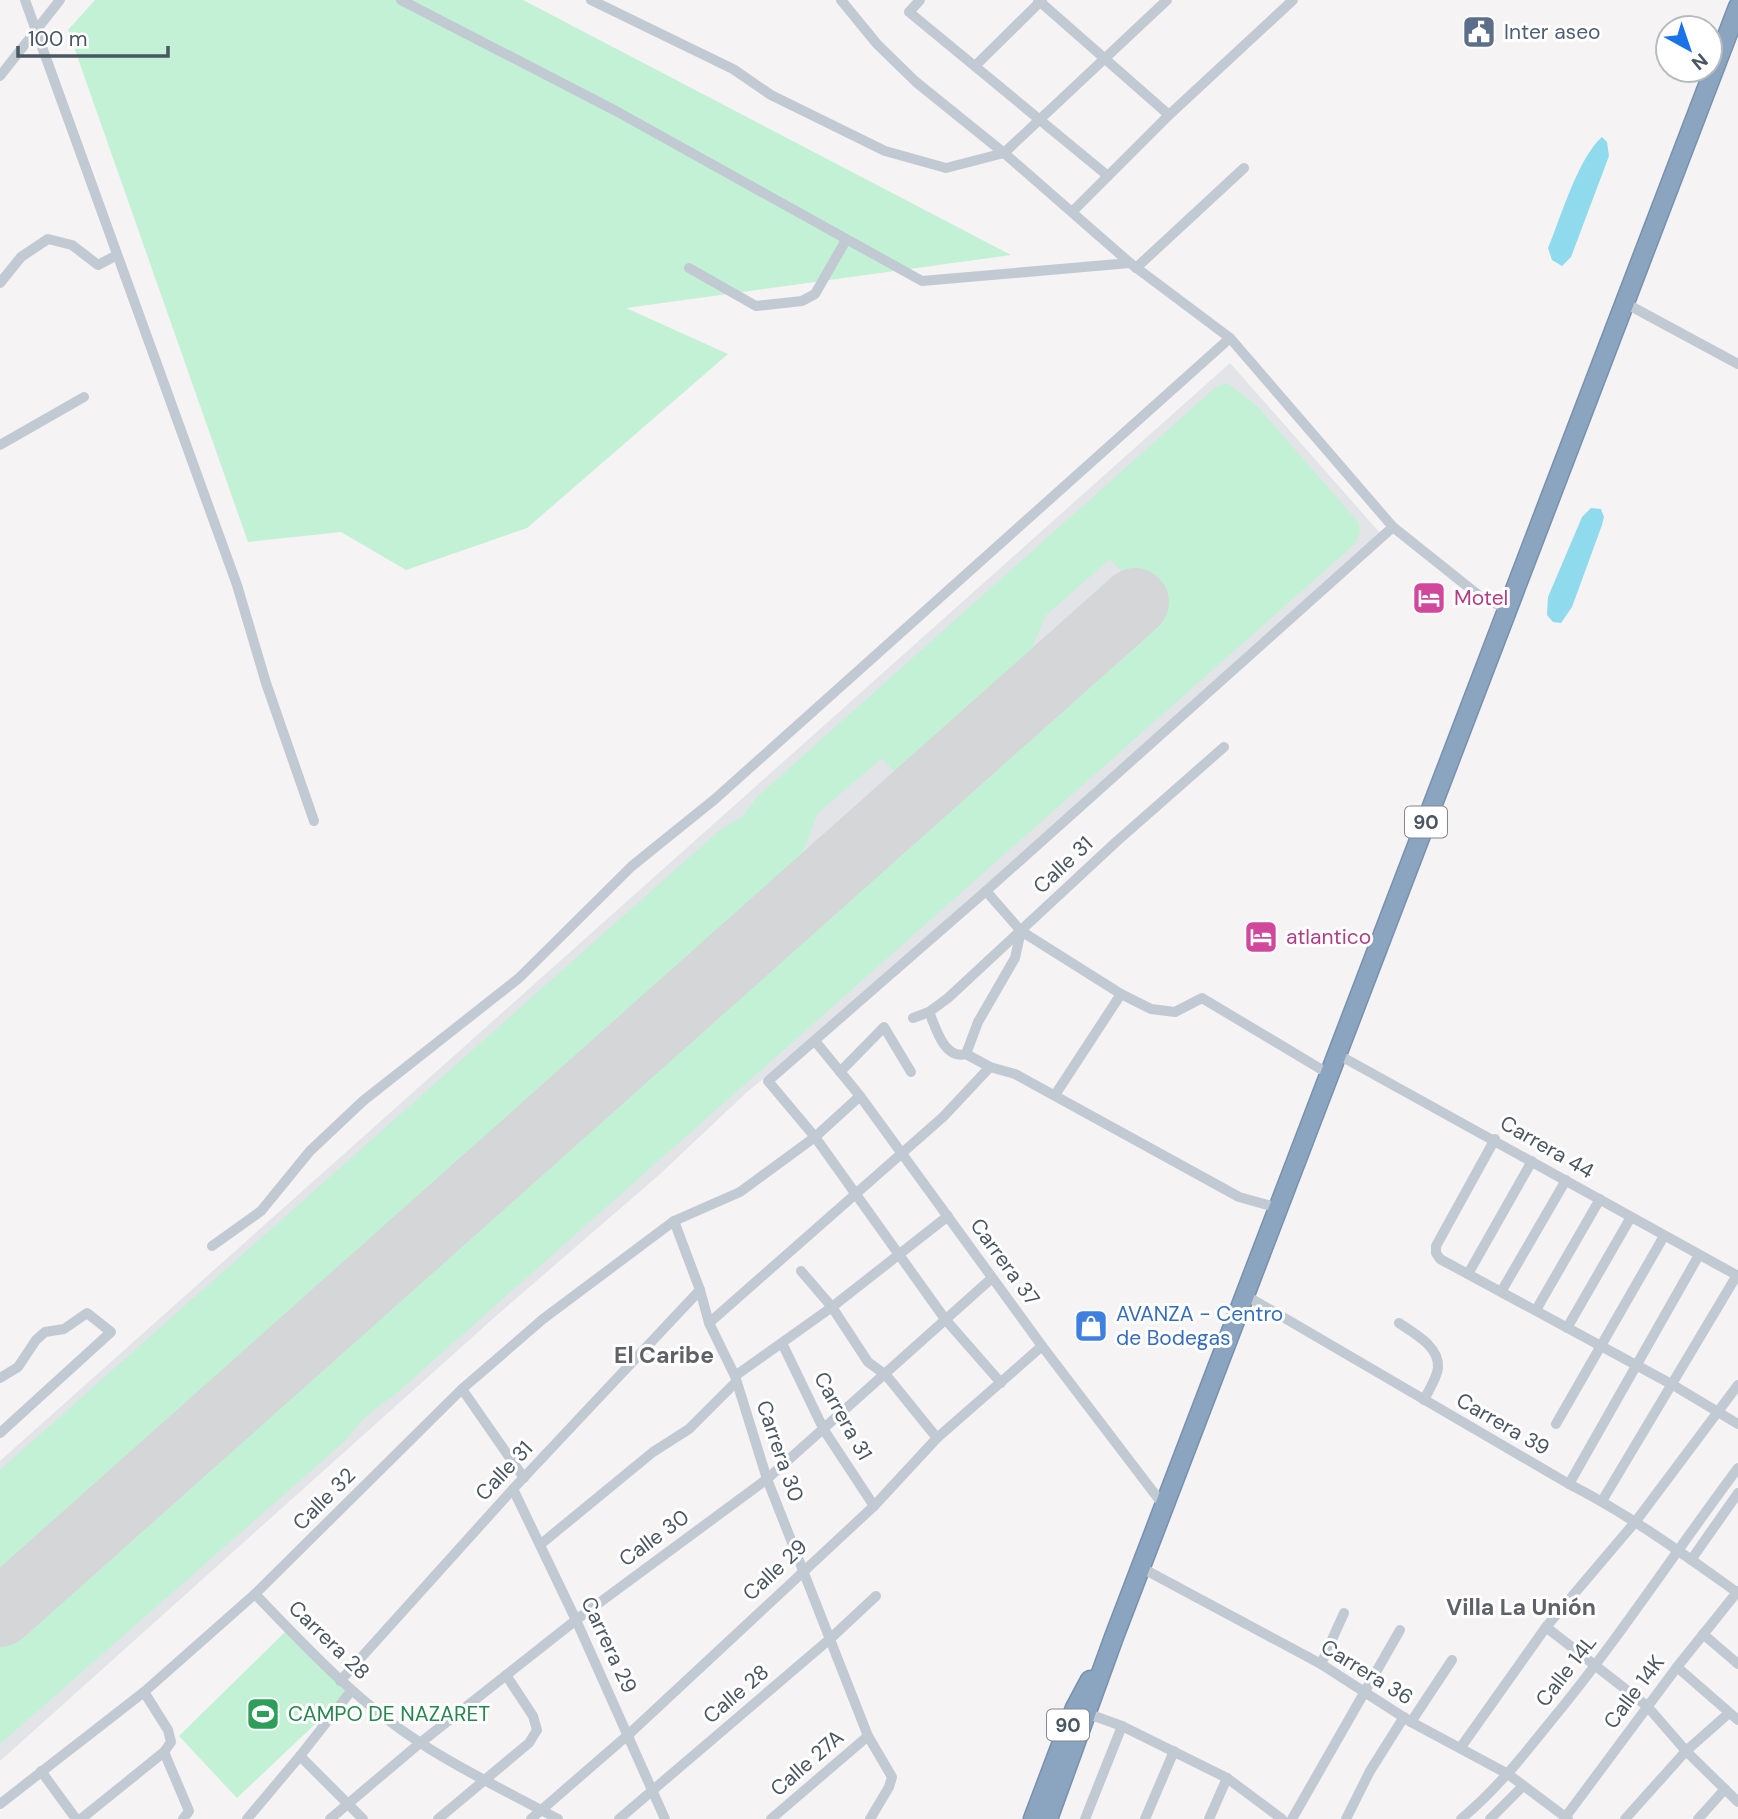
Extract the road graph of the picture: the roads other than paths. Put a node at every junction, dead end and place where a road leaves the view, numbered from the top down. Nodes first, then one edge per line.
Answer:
1 (26, 0) edge
2 (60, 0) edge
3 (401, 0) edge
4 (591, 0) edge
5 (841, 0) edge
6 (920, 0) edge
7 (1167, 0) edge
8 (1293, 0) edge
9 (1040, 1) edge
10 (1738, 7) edge
11 (36, 31) junction
12 (1103, 59) junction
13 (975, 66) junction
14 (0, 76) edge
15 (1170, 115) junction
16 (1039, 120) junction
17 (1004, 153) junction
18 (1244, 168) dead end
19 (1108, 176) junction
20 (1072, 212) junction
21 (846, 240) junction
22 (117, 255) junction
23 (1133, 265) junction
24 (689, 268) dead end
25 (0, 283) edge
26 (1625, 303) junction
27 (1230, 338) junction
28 (1738, 364) edge
29 (84, 397) dead end
30 (0, 445) edge
31 (1393, 527) junction
32 (1508, 609) junction
33 (1224, 747) dead end
34 (314, 821) dead end
35 (986, 891) junction
36 (1021, 931) junction
37 (1121, 994) junction
38 (929, 1013) junction
39 (913, 1018) dead end
40 (815, 1041) junction
41 (966, 1054) junction
42 (1337, 1054) junction
43 (990, 1067) junction
44 (840, 1072) junction
45 (911, 1072) dead end
46 (1329, 1074) junction
47 (1055, 1095) junction
48 (860, 1096) junction
49 (816, 1137) junction
50 (1495, 1139) junction
51 (901, 1154) junction
52 (1532, 1161) junction
53 (1566, 1180) junction
54 (856, 1194) junction
55 (1600, 1199) junction
56 (1278, 1208) junction
57 (948, 1216) junction
58 (1631, 1217) junction
59 (674, 1221) junction
60 (1664, 1236) junction
61 (212, 1246) dead end
62 (900, 1255) junction
63 (1699, 1255) junction
64 (801, 1271) dead end
65 (1468, 1274) junction
66 (1737, 1275) edge
67 (992, 1278) junction
68 (700, 1290) junction
69 (1502, 1292) junction
70 (1245, 1295) junction
71 (832, 1307) junction
72 (1536, 1310) junction
73 (945, 1319) junction
74 (709, 1323) junction
75 (1399, 1323) dead end
76 (1567, 1328) junction
77 (782, 1343) junction
78 (1042, 1346) junction
79 (1601, 1346) junction
80 (1637, 1365) junction
81 (886, 1375) junction
82 (0, 1378) edge
83 (735, 1379) junction
84 (1001, 1383) junction
85 (1673, 1385) junction
86 (1738, 1385) edge
87 (462, 1390) junction
88 (1424, 1400) junction
89 (1717, 1412) junction
90 (1556, 1424) dead end
91 (1738, 1424) edge
92 (824, 1430) junction
93 (0, 1433) edge
94 (937, 1438) junction
95 (1738, 1468) edge
96 (524, 1478) junction
97 (767, 1479) junction
98 (1569, 1484) junction
99 (513, 1489) junction
100 (1738, 1493) edge
101 (1602, 1501) junction
102 (874, 1506) junction
103 (1164, 1506) junction
104 (1636, 1521) junction
105 (541, 1544) junction
106 (1677, 1549) junction
107 (1691, 1560) junction
108 (1140, 1567) junction
109 (804, 1569) junction
110 (1738, 1592) edge
111 (255, 1594) junction
112 (876, 1596) dead end
113 (1344, 1613) dead end
114 (576, 1620) junction
115 (1546, 1628) junction
116 (1400, 1630) dead end
117 (1703, 1634) junction
118 (831, 1638) junction
119 (1452, 1660) dead end
120 (1321, 1664) junction
121 (1738, 1664) edge
122 (1597, 1665) junction
123 (1676, 1667) junction
124 (506, 1675) junction
125 (340, 1681) junction
126 (351, 1691) junction
127 (144, 1692) junction
128 (1364, 1693) junction
129 (1647, 1706) junction
130 (1081, 1711) junction
131 (1729, 1713) junction
132 (1408, 1720) junction
133 (1738, 1720) edge
134 (1122, 1726) junction
135 (629, 1734) junction
136 (869, 1736) junction
137 (420, 1743) junction
138 (1461, 1747) junction
139 (1174, 1751) junction
140 (1686, 1751) junction
141 (164, 1752) junction
142 (300, 1756) junction
143 (41, 1771) junction
144 (1508, 1774) junction
145 (1227, 1778) junction
146 (484, 1781) junction
147 (1523, 1786) junction
148 (1725, 1789) junction
149 (651, 1792) junction
150 (1738, 1802) edge
151 (0, 1804) edge
152 (348, 1804) junction
153 (541, 1810) junction
154 (186, 1815) edge
155 (1270, 1815) edge
156 (1566, 1818) edge
157 (78, 1819) edge
158 (247, 1819) edge
159 (330, 1819) edge
160 (363, 1819) edge
161 (438, 1819) edge
162 (531, 1819) edge
163 (558, 1819) edge
164 (620, 1819) edge
165 (665, 1819) edge
166 (771, 1819) edge
167 (870, 1819) edge
168 (1033, 1819) edge
169 (1048, 1819) edge
170 (1085, 1819) edge
171 (1145, 1819) edge
172 (1209, 1819) edge
173 (1282, 1819) edge
174 (1292, 1819) edge
175 (1346, 1819) edge
176 (1461, 1819) edge
177 (1490, 1819) edge
178 (1625, 1819) edge
179 (1698, 1819) edge

1 - 11 street
2 - 11 street
3 - 21 street
4 - 17 street
5 - 17 street
6 - 13 street
7 - 12 street
8 - 15 street
9 - 12 street
9 - 13 street
10 - 26 highway, 90
11 - 14 street
11 - 22 street
12 - 15 street
12 - 16 street
13 - 16 street
15 - 19 street
16 - 17 street
16 - 19 street
17 - 20 street
18 - 23 street
19 - 20 street
20 - 23 street
21 - 23 street
21 - 24 street
22 - 25 street
22 - 34 street
23 - 27 street
26 - 28 street
26 - 32 highway, 90
27 - 31 street
27 - 61 street
29 - 30 street
31 - 32 street
31 - 35 street
32 - 42 highway, 90
33 - 36 street, Calle 31
35 - 36 street
35 - 40 street
36 - 37 street
36 - 38 street, Calle 31
36 - 41 street
37 - 46 street
37 - 47 street
38 - 39 street, Calle 31
38 - 41 street
40 - 44 street, Carrera 37
40 - 49 street
41 - 43 street
42 - 46 highway, 90
42 - 50 street, Carrera 44
43 - 47 street
43 - 51 street
44 - 45 street
44 - 48 street, Carrera 37
46 - 56 highway, 90
47 - 56 street
48 - 49 street, Calle 32
48 - 51 street, Carrera 37
49 - 54 street
49 - 59 street, Calle 32
50 - 52 street, Carrera 44
50 - 65 street
51 - 54 street
51 - 57 street, Carrera 37
52 - 53 street, Carrera 44
52 - 65 street
53 - 55 street, Carrera 44
53 - 69 street
54 - 62 street
54 - 74 street
55 - 58 street, Carrera 44
55 - 72 street
56 - 70 highway, 90
57 - 62 street
57 - 67 street, Carrera 37
58 - 60 street, Carrera 44
58 - 76 street
59 - 68 street, Carrera 30
59 - 87 street, Calle 32
60 - 63 street, Carrera 44
60 - 79 street
62 - 71 street
62 - 73 street
63 - 66 street, Carrera 44
63 - 80 street
64 - 71 street
65 - 69 street
66 - 85 street
67 - 73 street, Calle 30
67 - 78 street, Carrera 37
68 - 74 street, Carrera 30
68 - 96 street, Calle 31
69 - 72 street
70 - 88 street, Carrera 39
70 - 103 highway, 90
71 - 77 street
71 - 81 street
72 - 76 street
73 - 81 street, Calle 30
73 - 84 street
74 - 83 street, Carrera 30
75 - 88 street
76 - 79 street
77 - 83 street
77 - 92 street, Carrera 31
78 - 84 street, Calle 29
78 - 103 street, Carrera 37
79 - 80 street
79 - 90 street
80 - 85 street
80 - 98 street
81 - 92 street, Calle 30
81 - 94 street
82 - 93 street
83 - 97 street, Carrera 30
83 - 105 street
84 - 94 street, Calle 29
85 - 89 street
85 - 101 street
86 - 89 street
87 - 96 street
87 - 111 street, Calle 32
88 - 98 street, Carrera 39
89 - 91 street
89 - 104 street
92 - 97 street, Calle 30
92 - 102 street, Carrera 31
94 - 102 street, Calle 29
95 - 106 street, Calle 14L
96 - 99 street, Calle 31
97 - 109 street, Carrera 30
97 - 114 street, Calle 30
98 - 101 street, Carrera 39
99 - 105 street, Carrera 29
99 - 125 street, Calle 31
100 - 107 street
101 - 104 street, Carrera 39
102 - 109 street, Calle 29
103 - 108 highway, 90
104 - 106 street, Carrera 39
104 - 115 street
105 - 114 street, Carrera 29
106 - 107 street, Carrera 39
106 - 122 street, Calle 14L
107 - 110 street, Carrera 39
108 - 120 street, Carrera 36
108 - 130 highway, 90
109 - 118 street, Carrera 30
109 - 135 street, Calle 29
110 - 117 street, Calle 14K
111 - 125 street, Carrera 28
111 - 127 street, Calle 32
112 - 118 street, Calle 28
113 - 120 street
114 - 124 street, Calle 30
114 - 135 street, Carrera 29
115 - 122 street
115 - 138 street
116 - 128 street
117 - 121 street
117 - 123 street, Calle 14K
118 - 136 street, Carrera 30
118 - 149 street, Calle 28
119 - 132 street
120 - 128 street, Carrera 36
122 - 129 street
122 - 144 street, Calle 14L
123 - 129 street, Calle 14K
123 - 131 street
124 - 137 street, Calle 30
124 - 146 street
125 - 126 street, Carrera 28
126 - 137 street, Carrera 28
126 - 142 street
127 - 141 street
127 - 143 street, Calle 32
128 - 132 street, Carrera 36
128 - 174 street
129 - 140 street
129 - 156 street, Calle 14K
130 - 134 street
130 - 168 highway, 90
130 - 169 highway, 90
131 - 133 street
131 - 140 street
132 - 138 street, Carrera 36
132 - 175 street
134 - 139 street
134 - 170 street
135 - 149 street, Carrera 29
135 - 153 street, Calle 29
136 - 166 street, Calle 27A
136 - 167 street, Carrera 30
137 - 146 street, Carrera 28
137 - 152 street, Calle 30
138 - 144 street, Carrera 36
139 - 145 street
139 - 171 street
140 - 148 street
140 - 178 street
141 - 154 street
141 - 157 street
142 - 152 street
142 - 158 street
143 - 151 street, Calle 32
143 - 157 street
144 - 147 street, Carrera 36
144 - 176 street, Calle 14L
145 - 155 street
145 - 172 street
146 - 153 street, Carrera 28
146 - 161 street
147 - 156 street, Carrera 36
147 - 177 street
148 - 150 street
148 - 179 street
149 - 164 street, Calle 28
149 - 165 street, Carrera 29
152 - 159 street, Calle 30
152 - 160 street
153 - 162 street, Calle 29
153 - 163 street, Carrera 28
155 - 173 street

